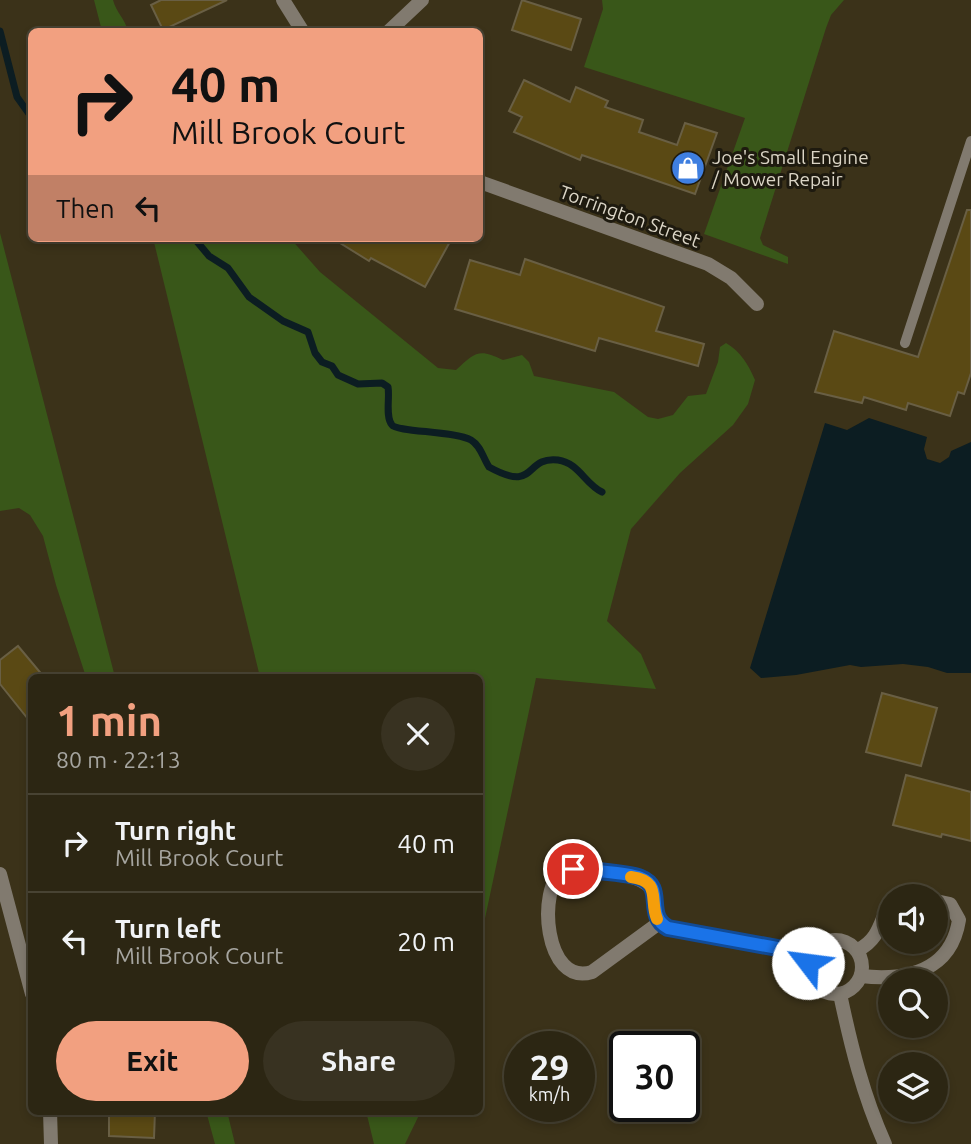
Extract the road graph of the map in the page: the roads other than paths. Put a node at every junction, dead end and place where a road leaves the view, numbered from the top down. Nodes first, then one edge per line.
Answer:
1 (283, 0) edge
2 (422, 0) edge
3 (300, 28) edge
4 (392, 28) edge
5 (971, 141) edge
6 (483, 183) edge
7 (757, 304) dead end
8 (905, 343) dead end
9 (0, 874) edge
10 (948, 904) edge
11 (659, 923) junction
12 (878, 933) edge
13 (858, 950) junction
14 (948, 953) edge
15 (810, 954) junction
16 (947, 954) edge
17 (862, 976) junction
18 (28, 979) edge
19 (840, 994) junction
20 (50, 1115) edge
21 (51, 1144) edge
22 (885, 1144) edge

1 - 3 street
2 - 4 street
5 - 8 lane
6 - 7 street, Torrington Street
9 - 18 street
10 - 14 street
11 - 11 street
11 - 15 street
12 - 13 street
13 - 15 street
13 - 17 street
15 - 19 street
16 - 17 street
17 - 19 street
19 - 22 street
20 - 21 street

